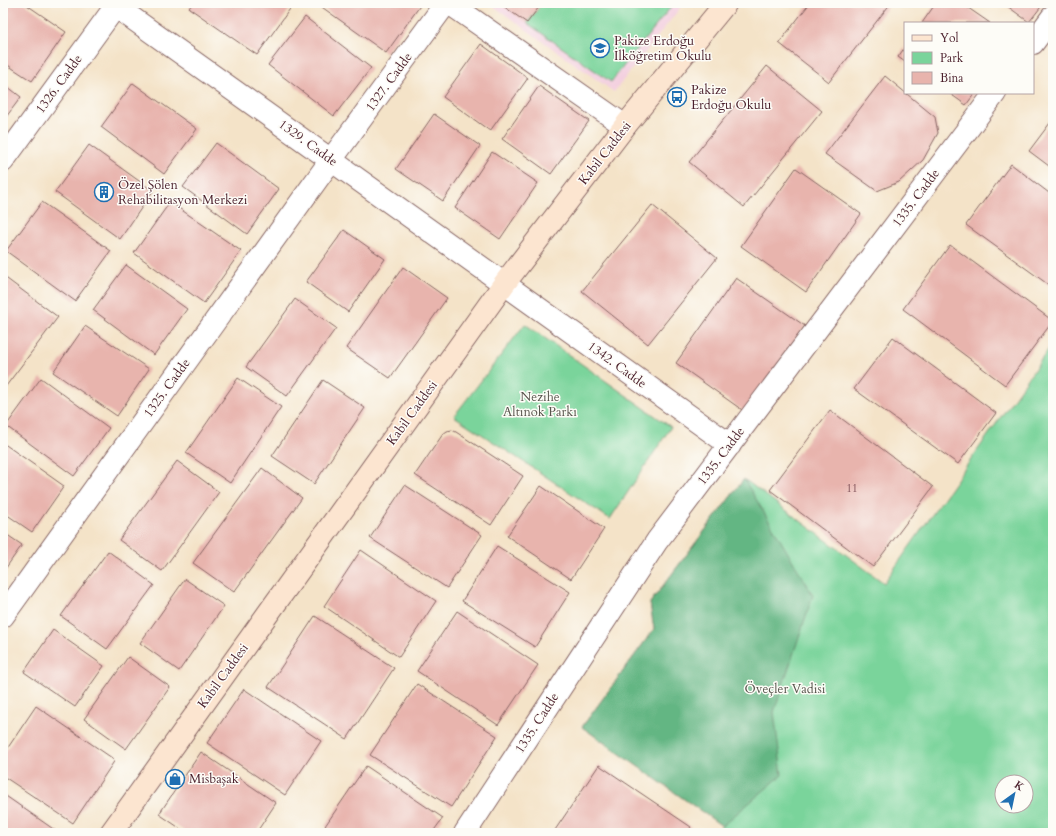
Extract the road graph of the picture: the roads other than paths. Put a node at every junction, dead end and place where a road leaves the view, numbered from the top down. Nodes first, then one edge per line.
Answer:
1 (448, 3) edge
2 (726, 3) edge
3 (115, 4) edge
4 (1053, 16) edge
5 (1034, 42) edge
6 (994, 94) edge
7 (625, 126) junction
8 (331, 160) junction
9 (3, 161) edge
10 (504, 284) junction
11 (730, 445) junction
12 (3, 616) edge
13 (111, 833) edge
14 (465, 833) edge

1 - 7 street
1 - 8 street, 1327. Cadde
2 - 7 main road, Kabil Caddesi
3 - 8 street, 1329. Cadde
3 - 9 street, 1326. Cadde
4 - 5 street
6 - 11 street, 1335. Cadde
7 - 10 main road, Kabil Caddesi
8 - 10 street, 1329. Cadde
8 - 12 street, 1325. Cadde
10 - 11 street, 1342. Cadde
10 - 13 main road, Kabil Caddesi
11 - 14 street, 1335. Cadde

